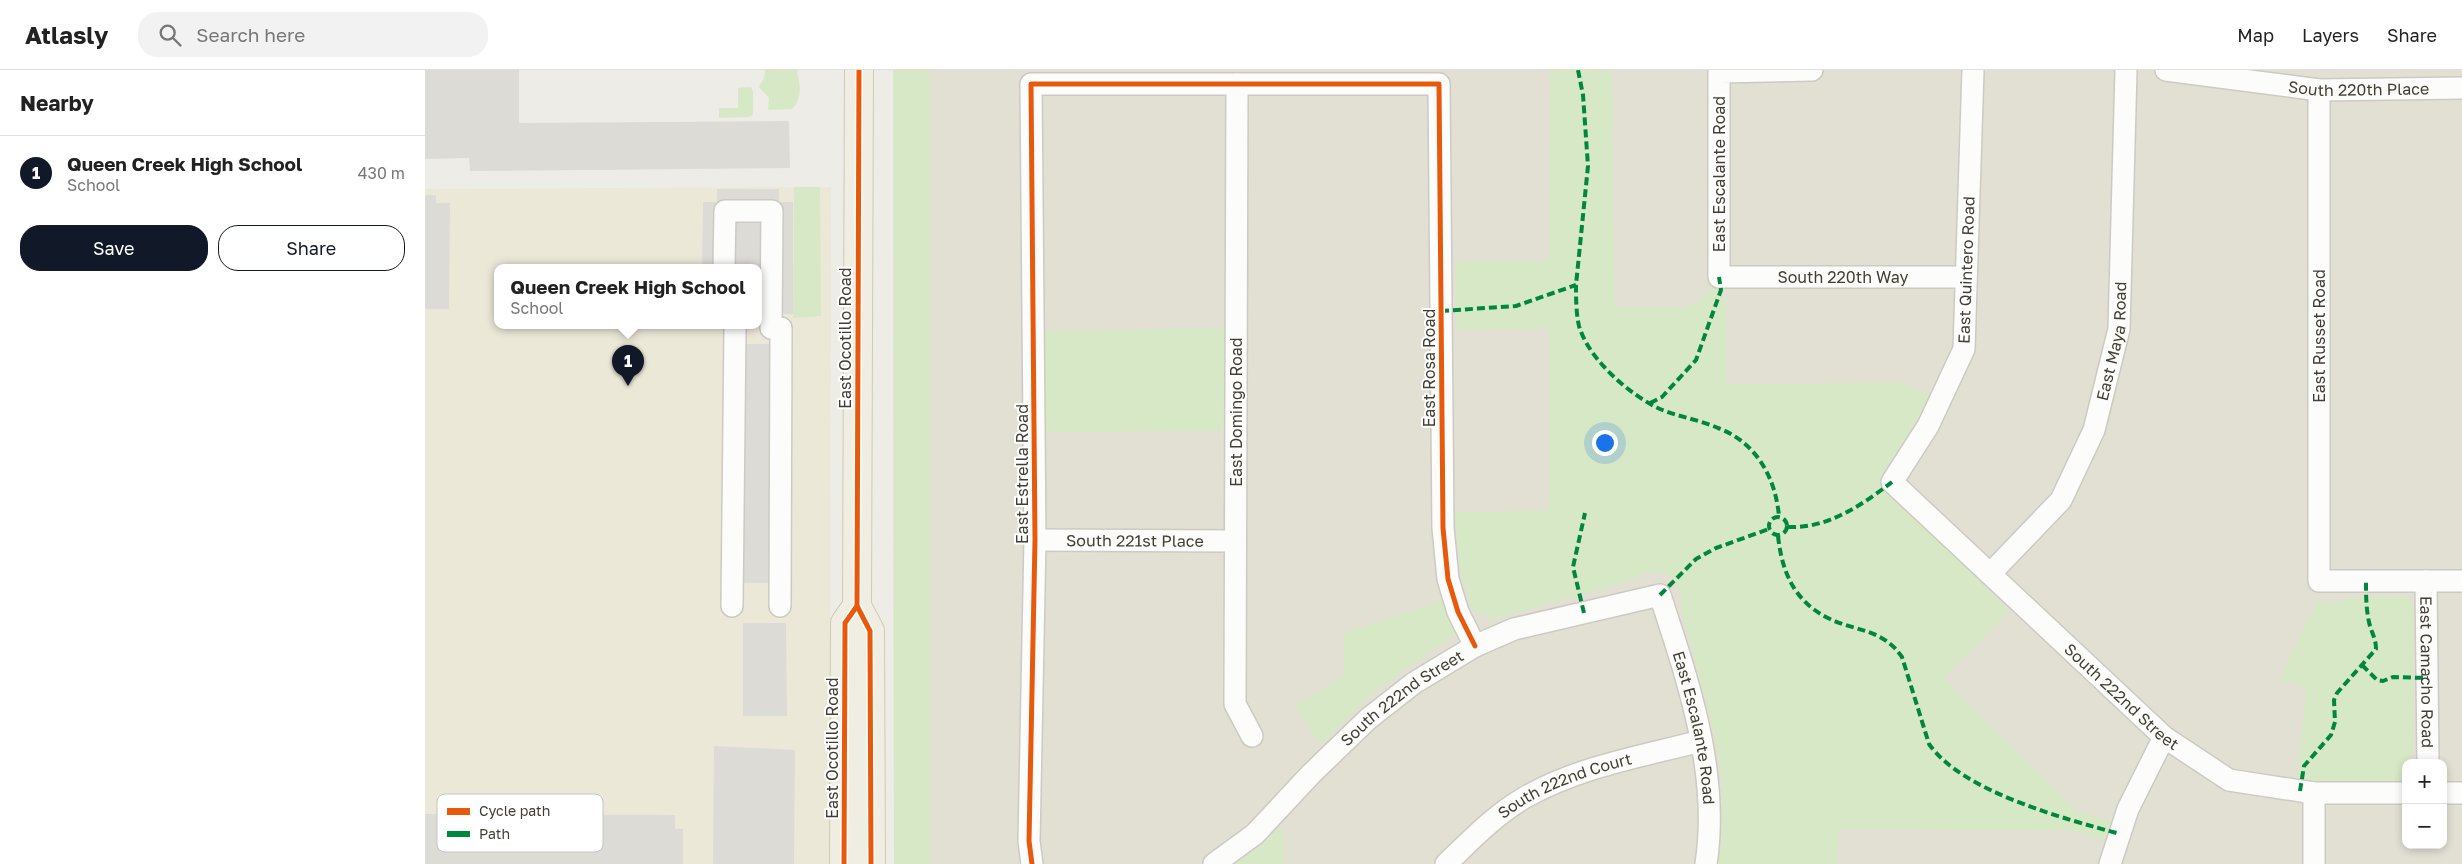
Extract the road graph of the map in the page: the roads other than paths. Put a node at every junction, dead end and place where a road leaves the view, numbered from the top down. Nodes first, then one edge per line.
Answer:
1 (859, 70) edge
2 (1812, 70) edge
3 (1973, 70) edge
4 (2126, 70) edge
5 (2166, 70) edge
6 (1340, 77) edge
7 (1237, 84) junction
8 (2462, 88) edge
9 (2319, 90) junction
10 (724, 264) edge
11 (1719, 277) joint
12 (1966, 277) junction
13 (727, 329) edge
14 (1892, 482) joint
15 (1035, 540) junction
16 (1235, 541) junction
17 (1990, 574) junction
18 (2426, 581) junction
19 (2462, 581) edge
20 (1660, 595) joint
21 (731, 606) dead end
22 (780, 606) dead end
23 (857, 606) junction
24 (1475, 646) junction
25 (1252, 736) dead end
26 (2164, 737) junction
27 (1701, 741) junction
28 (2428, 759) edge
29 (2314, 793) junction
30 (2402, 793) edge
31 (2447, 793) edge
32 (2462, 793) edge
33 (844, 864) edge
34 (871, 864) edge
35 (1033, 864) edge
36 (1213, 864) edge
37 (1446, 864) edge
38 (1706, 864) edge
39 (2110, 864) edge
40 (2314, 864) edge

1 - 23 main road, East Ocotillo Road
2 - 11 street, East Escalante Road
3 - 12 street, East Quintero Road
4 - 17 street, East Maya Road
5 - 9 street, South 220th Place
6 - 7 street
6 - 24 street, East Rosa Road
7 - 15 street, East Estrella Road
7 - 16 street, East Domingo Road
8 - 9 street, South 220th Place
9 - 18 street, East Russet Road
10 - 22 street
11 - 12 street, South 220th Way
12 - 14 street, East Quintero Road
13 - 21 street
14 - 17 street, South 222nd Street
15 - 16 street, South 221st Place
15 - 35 street, East Estrella Road
16 - 25 street, East Domingo Road
17 - 26 street, South 222nd Street
18 - 19 street
18 - 28 street, East Camacho Road
20 - 24 street, South 222nd Street
20 - 27 street, East Escalante Road
23 - 33 main road, East Ocotillo Road
23 - 34 main road, East Ocotillo Road
24 - 36 street, South 222nd Street
26 - 29 street, South 222nd Street
26 - 39 street
27 - 37 street, South 222nd Court
27 - 38 street, East Escalante Road
29 - 30 street, South 222nd Street
29 - 40 street
31 - 32 street

